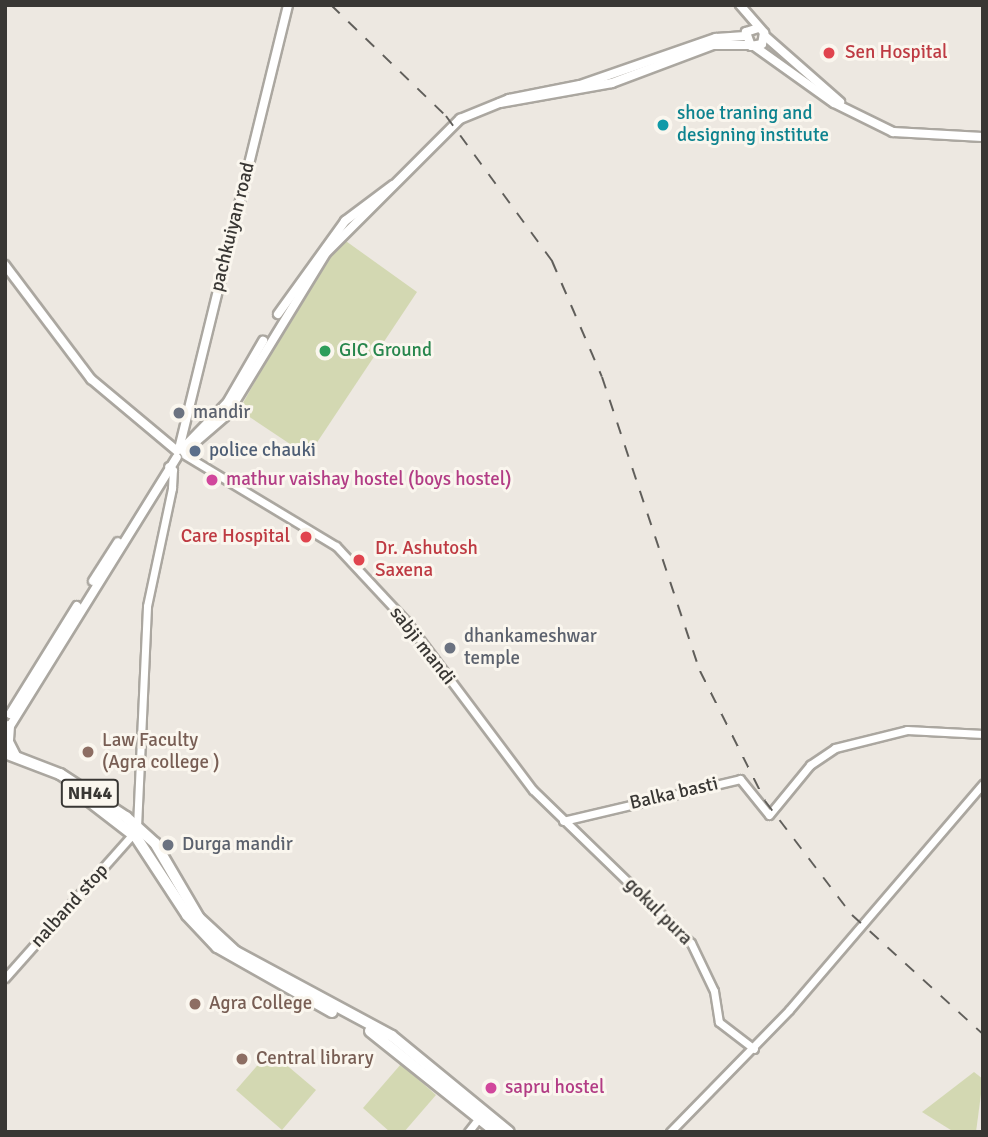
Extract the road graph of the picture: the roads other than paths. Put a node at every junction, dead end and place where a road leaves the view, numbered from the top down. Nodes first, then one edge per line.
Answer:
1 (288, 5) edge
2 (742, 8) edge
3 (751, 31) junction
4 (765, 36) junction
5 (752, 46) junction
6 (839, 102) junction
7 (500, 103) junction
8 (983, 137) edge
9 (5, 265) edge
10 (180, 453) junction
11 (170, 467) junction
12 (7, 728) edge
13 (983, 734) edge
14 (9, 756) edge
15 (983, 785) edge
16 (563, 821) junction
17 (135, 830) junction
18 (167, 875) junction
19 (5, 978) edge
20 (754, 1049) junction
21 (480, 1118) junction
22 (468, 1132) edge
23 (496, 1132) edge
24 (509, 1132) edge
25 (670, 1132) edge

1 - 10 main road, pachkuiyan road
2 - 3 main road
3 - 4 main road
3 - 5 main road
3 - 7 main road
4 - 5 main road
4 - 6 main road
5 - 6 main road
5 - 7 main road
6 - 8 main road
7 - 10 main road
9 - 10 main road
10 - 11 main road
10 - 16 street, sabji mandi
11 - 12 main road
11 - 17 street
12 - 14 highway
13 - 16 street, Balka basti
14 - 17 highway, NH44
15 - 20 street
16 - 20 street, gokul pura
17 - 18 highway, NH44
17 - 19 street, nalband stop
18 - 21 highway, NH44
18 - 24 highway, NH44
20 - 25 street
21 - 22 street
21 - 23 highway, NH44

